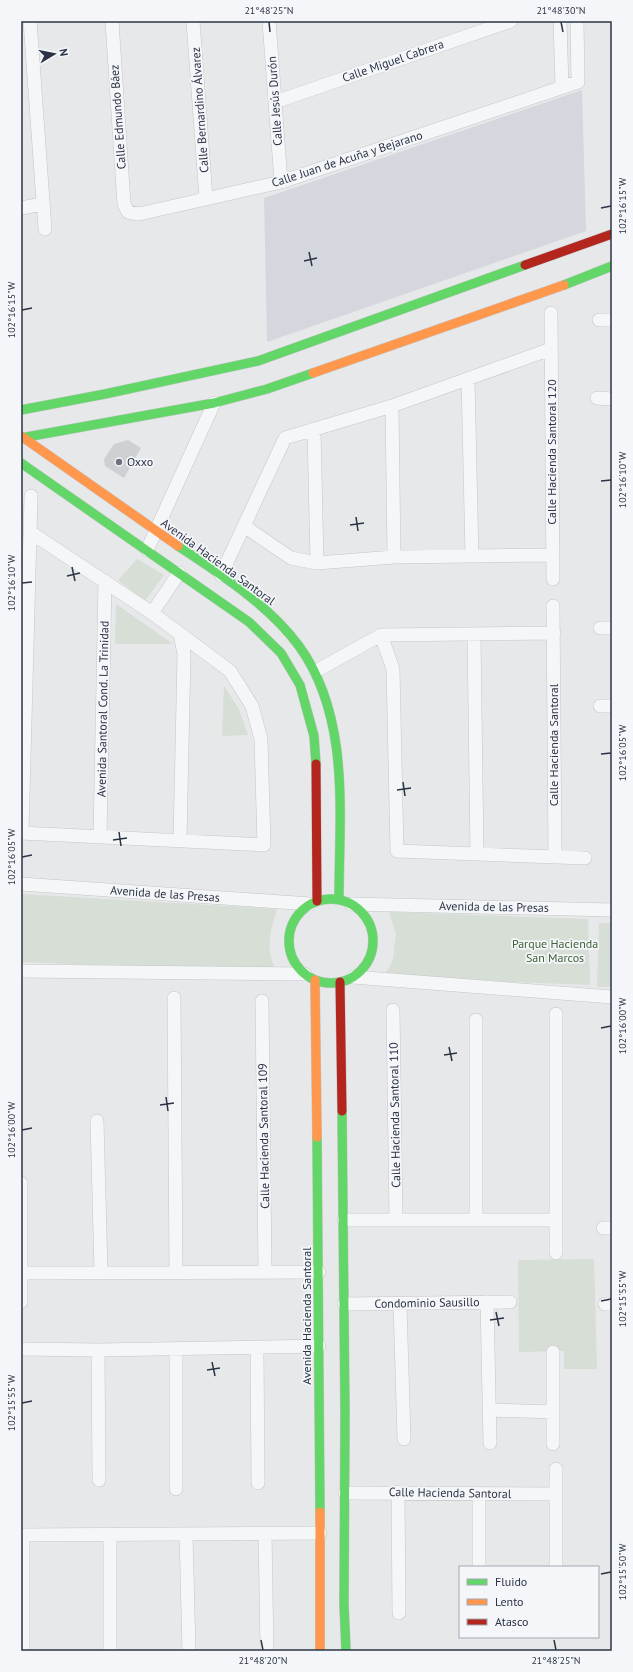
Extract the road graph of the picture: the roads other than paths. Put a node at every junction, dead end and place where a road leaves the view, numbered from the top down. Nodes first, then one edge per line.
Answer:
1 (112, 21) edge
2 (193, 21) edge
3 (269, 21) edge
4 (511, 21) edge
5 (560, 21) edge
6 (577, 21) edge
7 (27, 24) edge
8 (562, 87) junction
9 (275, 102) junction
10 (281, 182) junction
11 (206, 199) junction
12 (43, 204) junction
13 (21, 208) edge
14 (128, 212) joint
15 (45, 229) dead end
16 (612, 234) edge
17 (612, 266) edge
18 (551, 313) dead end
19 (599, 320) dead end
20 (612, 320) edge
21 (552, 349) junction
22 (468, 378) junction
23 (598, 398) dead end
24 (612, 399) edge
25 (214, 403) junction
26 (392, 406) junction
27 (21, 410) edge
28 (314, 429) junction
29 (22, 437) edge
30 (21, 463) edge
31 (32, 496) dead end
32 (244, 526) junction
33 (156, 531) junction
34 (30, 532) junction
35 (147, 550) junction
36 (553, 555) junction
37 (472, 556) junction
38 (394, 557) junction
39 (317, 562) junction
40 (179, 573) junction
41 (221, 575) junction
42 (553, 579) dead end
43 (105, 581) junction
44 (553, 606) dead end
45 (152, 613) junction
46 (180, 634) junction
47 (554, 634) junction
48 (381, 635) junction
49 (474, 635) junction
50 (316, 671) junction
51 (21, 833) edge
52 (100, 837) junction
53 (180, 840) junction
54 (477, 854) junction
55 (554, 857) junction
56 (585, 858) dead end
57 (21, 884) edge
58 (345, 902) junction
59 (313, 903) junction
60 (612, 910) edge
61 (21, 971) edge
62 (310, 977) junction
63 (346, 980) junction
64 (612, 997) edge
65 (174, 998) dead end
66 (262, 1001) dead end
67 (393, 1010) dead end
68 (556, 1014) dead end
69 (476, 1020) dead end
70 (97, 1121) dead end
71 (342, 1125) junction
72 (324, 1126) junction
73 (21, 1183) edge
74 (344, 1220) junction
75 (396, 1220) junction
76 (476, 1220) junction
77 (556, 1220) junction
78 (556, 1253) dead end
79 (101, 1272) junction
80 (176, 1272) junction
81 (265, 1272) junction
82 (319, 1272) junction
83 (21, 1273) edge
84 (21, 1302) edge
85 (487, 1302) junction
86 (510, 1302) dead end
87 (344, 1304) junction
88 (400, 1304) junction
89 (319, 1346) junction
90 (257, 1348) junction
91 (21, 1349) edge
92 (176, 1349) junction
93 (98, 1350) junction
94 (553, 1352) dead end
95 (490, 1410) junction
96 (553, 1412) junction
97 (345, 1436) junction
98 (326, 1438) junction
99 (404, 1439) dead end
100 (490, 1443) dead end
101 (553, 1444) dead end
102 (556, 1469) dead end
103 (99, 1480) dead end
104 (258, 1483) dead end
105 (176, 1489) dead end
106 (398, 1492) junction
107 (345, 1493) junction
108 (479, 1494) junction
109 (556, 1494) junction
110 (320, 1532) junction
111 (265, 1533) junction
112 (110, 1534) junction
113 (186, 1534) junction
114 (479, 1566) edge
115 (556, 1566) edge
116 (399, 1613) dead end
117 (23, 1651) edge
118 (110, 1651) edge
119 (189, 1651) edge
120 (266, 1651) edge
121 (320, 1651) edge
122 (346, 1651) edge

1 - 14 street, Calle Edmundo Báez
2 - 11 street, Calle Bernardino Álvarez
3 - 9 street, Calle Jesús Durón
4 - 9 street, Calle Miguel Cabrera
5 - 8 street
6 - 8 street, Calle Juan de Acuña y Bejarano
7 - 12 street
8 - 10 street, Calle Juan de Acuña y Bejarano
9 - 10 street, Calle Jesús Durón
10 - 11 street, Calle Juan de Acuña y Bejarano
11 - 14 street, Calle Juan de Acuña y Bejarano
12 - 13 street
12 - 15 street
16 - 27 street
17 - 25 street
18 - 21 street, Calle Hacienda Santoral 120
19 - 20 street
21 - 22 street
21 - 36 street, Calle Hacienda Santoral 120
22 - 26 street
22 - 37 street
23 - 24 street
25 - 29 street
25 - 33 street
26 - 28 street
26 - 38 street
28 - 32 street
28 - 39 street
29 - 33 street, Avenida Hacienda Santoral
30 - 35 street
31 - 34 street
32 - 39 street
32 - 41 street
33 - 35 street
33 - 41 street, Avenida Hacienda Santoral
34 - 43 street
34 - 51 street
35 - 40 street
36 - 37 street
36 - 42 street, Calle Hacienda Santoral 120
37 - 38 street
38 - 39 street
40 - 45 street
40 - 59 street
41 - 50 street, Avenida Hacienda Santoral
43 - 45 street
43 - 52 street, Avenida Santoral Cond. La Trinidad
44 - 47 street, Calle Hacienda Santoral
45 - 46 street
46 - 53 street
46 - 53 street
47 - 49 street
47 - 55 street, Calle Hacienda Santoral
48 - 49 street
48 - 50 street
48 - 54 street
49 - 54 street
50 - 58 street, Avenida Hacienda Santoral
51 - 52 street
52 - 53 street
54 - 55 street
55 - 56 street
57 - 59 street, Avenida de las Presas
58 - 59 street
58 - 60 street, Avenida de las Presas
58 - 63 street
59 - 62 street
61 - 62 street
62 - 63 street
62 - 72 street, Avenida Hacienda Santoral
63 - 64 street
63 - 71 street
65 - 80 street
66 - 81 street, Calle Hacienda Santoral 109
67 - 75 street, Calle Hacienda Santoral 110
68 - 77 street
69 - 76 street
70 - 79 street
71 - 72 street
71 - 74 street
72 - 82 street, Avenida Hacienda Santoral
73 - 83 street
74 - 75 street
74 - 87 street
75 - 76 street
76 - 77 street
77 - 78 street
79 - 80 street
79 - 83 street
80 - 81 street
81 - 82 street
82 - 89 street, Avenida Hacienda Santoral
83 - 84 street
85 - 86 street, Condominio Sausillo
85 - 88 street, Condominio Sausillo
85 - 95 street
87 - 88 street, Condominio Sausillo
87 - 97 street
88 - 99 street
89 - 90 street
89 - 98 street, Avenida Hacienda Santoral
90 - 92 street
90 - 104 street
91 - 93 street
92 - 93 street
92 - 105 street
93 - 103 street
94 - 96 street
95 - 96 street
95 - 100 street
96 - 101 street
97 - 98 street
97 - 107 street
98 - 110 street, Avenida Hacienda Santoral
102 - 109 street
106 - 107 street, Calle Hacienda Santoral
106 - 108 street, Calle Hacienda Santoral
106 - 116 street
107 - 122 street
108 - 109 street, Calle Hacienda Santoral
108 - 114 street
109 - 115 street
110 - 111 street
110 - 121 street, Avenida Hacienda Santoral
111 - 113 street
111 - 120 street
112 - 113 street
112 - 117 street
112 - 118 street
113 - 119 street

